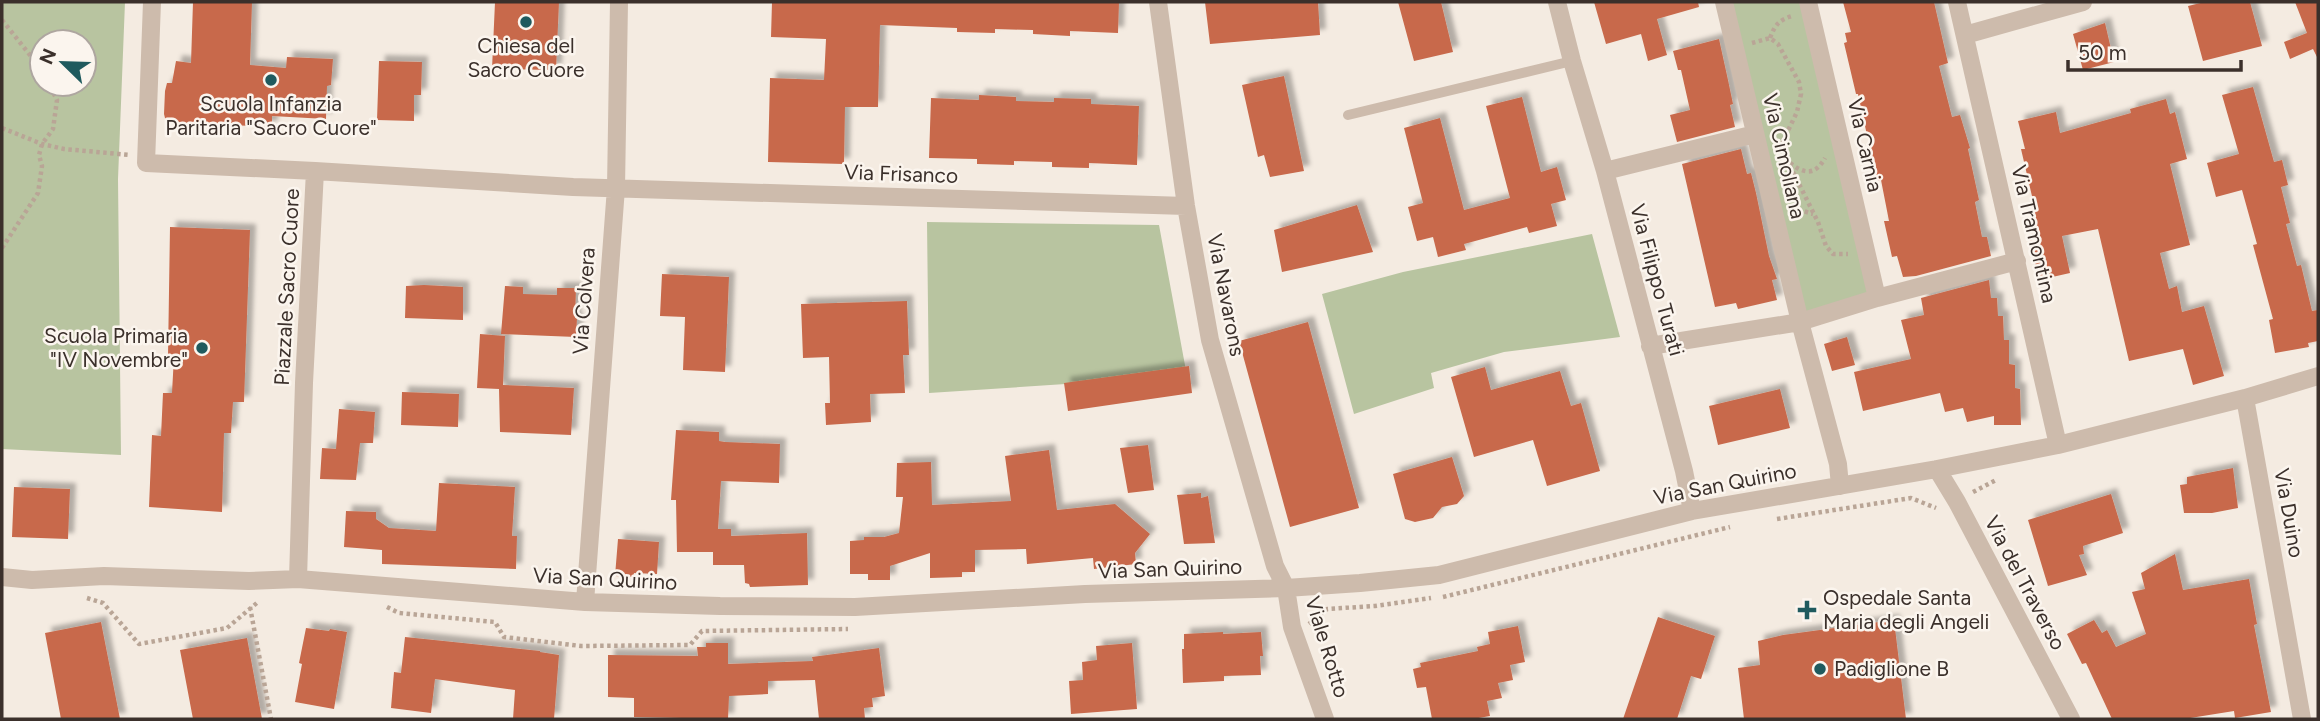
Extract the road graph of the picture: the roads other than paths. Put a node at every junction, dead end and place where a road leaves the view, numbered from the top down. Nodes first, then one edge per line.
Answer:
1 (152, 2) edge
2 (619, 2) edge
3 (1158, 2) edge
4 (1557, 2) edge
5 (1724, 2) edge
6 (1958, 2) edge
7 (2083, 2) edge
8 (1809, 6) edge
9 (1965, 34) junction
10 (1572, 61) junction
11 (1348, 115) dead end
12 (1755, 134) junction
13 (315, 171) junction
14 (1605, 171) junction
15 (615, 188) junction
16 (1186, 206) junction
17 (2017, 261) junction
18 (1877, 298) junction
19 (1800, 322) junction
20 (1650, 346) junction
21 (2318, 376) edge
22 (2245, 398) junction
23 (2058, 445) junction
24 (1937, 469) junction
25 (1840, 485) junction
26 (1692, 512) junction
27 (2, 577) edge
28 (298, 579) junction
29 (1286, 588) junction
30 (585, 602) junction
31 (1325, 719) edge
32 (2071, 719) edge
33 (2302, 719) edge

1 - 13 street
2 - 15 street, Via Colvera
3 - 16 street, Via Navarons
4 - 10 street, Via Filippo Turati
5 - 12 street, Via Cimoliana
6 - 9 street, Via Tramontina
7 - 9 street
8 - 18 street, Via Carnia
9 - 17 street, Via Tramontina
10 - 11 lane
10 - 14 street, Via Filippo Turati
12 - 14 street
12 - 19 street, Via Cimoliana
13 - 15 street, Piazzale Sacro Cuore
13 - 28 street, Piazzale Sacro Cuore
14 - 20 street, Via Filippo Turati
15 - 16 street, Via Frisanco
15 - 30 street, Via Colvera
16 - 29 street, Via Navarons
17 - 18 street
17 - 23 street, Via Tramontina
18 - 19 street
19 - 20 street
19 - 25 street, Via Cimoliana
20 - 26 street, Via Filippo Turati
21 - 22 street, Via San Quirino
22 - 23 street, Via San Quirino
22 - 33 street, Via Duino
23 - 24 street, Via San Quirino
24 - 25 street, Via San Quirino
24 - 32 street, Via del Traverso
25 - 26 street, Via San Quirino
26 - 29 street, Via San Quirino
27 - 28 street, Via San Quirino
28 - 30 street, Via San Quirino
29 - 30 street, Via San Quirino
29 - 31 street, Viale Rotto

